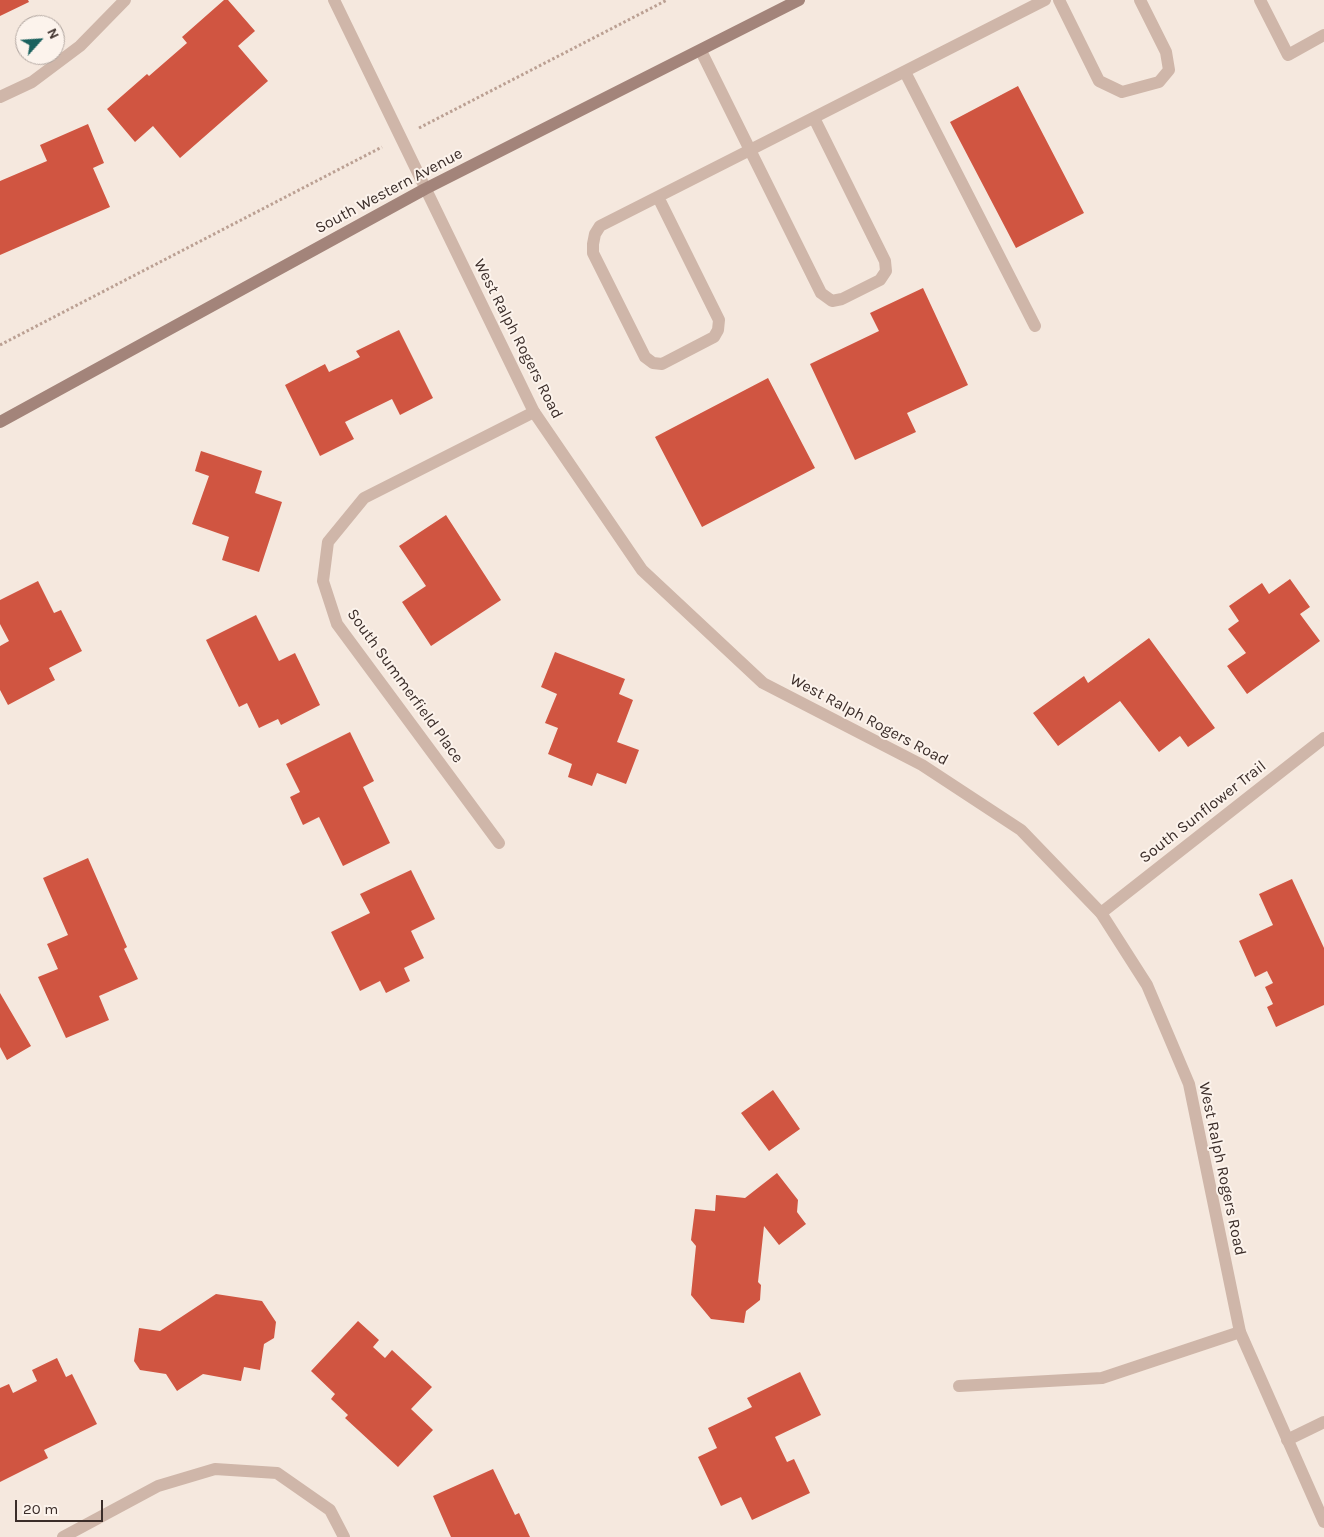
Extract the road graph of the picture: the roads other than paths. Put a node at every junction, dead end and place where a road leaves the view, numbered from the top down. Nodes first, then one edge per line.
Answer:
1 (125, 0) edge
2 (334, 0) edge
3 (799, 0) edge
4 (1045, 0) edge
5 (1059, 0) edge
6 (1140, 0) edge
7 (1260, 0) edge
8 (1324, 35) edge
9 (701, 51) junction
10 (905, 72) junction
11 (0, 97) edge
12 (814, 118) junction
13 (750, 150) junction
14 (425, 189) junction
15 (658, 197) junction
16 (1035, 326) dead end
17 (534, 412) junction
18 (0, 422) edge
19 (1324, 738) edge
20 (499, 843) dead end
21 (1101, 913) junction
22 (1240, 1332) junction
23 (959, 1386) dead end
24 (1324, 1422) edge
25 (1288, 1440) junction
26 (1324, 1522) edge
27 (63, 1537) edge
28 (344, 1537) edge

1 - 11 street
2 - 14 street, West Ralph Rogers Road
3 - 9 main road, South Western Avenue
4 - 10 street
5 - 6 street
7 - 8 street
9 - 13 street
9 - 14 main road, South Western Avenue
10 - 12 street
10 - 16 street
12 - 13 street
12 - 13 street
13 - 15 street
14 - 17 street, West Ralph Rogers Road
14 - 18 main road, South Western Avenue
15 - 15 street
17 - 20 street, South Summerfield Place
17 - 21 street, West Ralph Rogers Road
19 - 21 street, South Sunflower Trail
21 - 22 street, West Ralph Rogers Road
22 - 23 street
22 - 25 street, West Ralph Rogers Road
24 - 25 street
25 - 26 street, West Ralph Rogers Road
27 - 28 street

